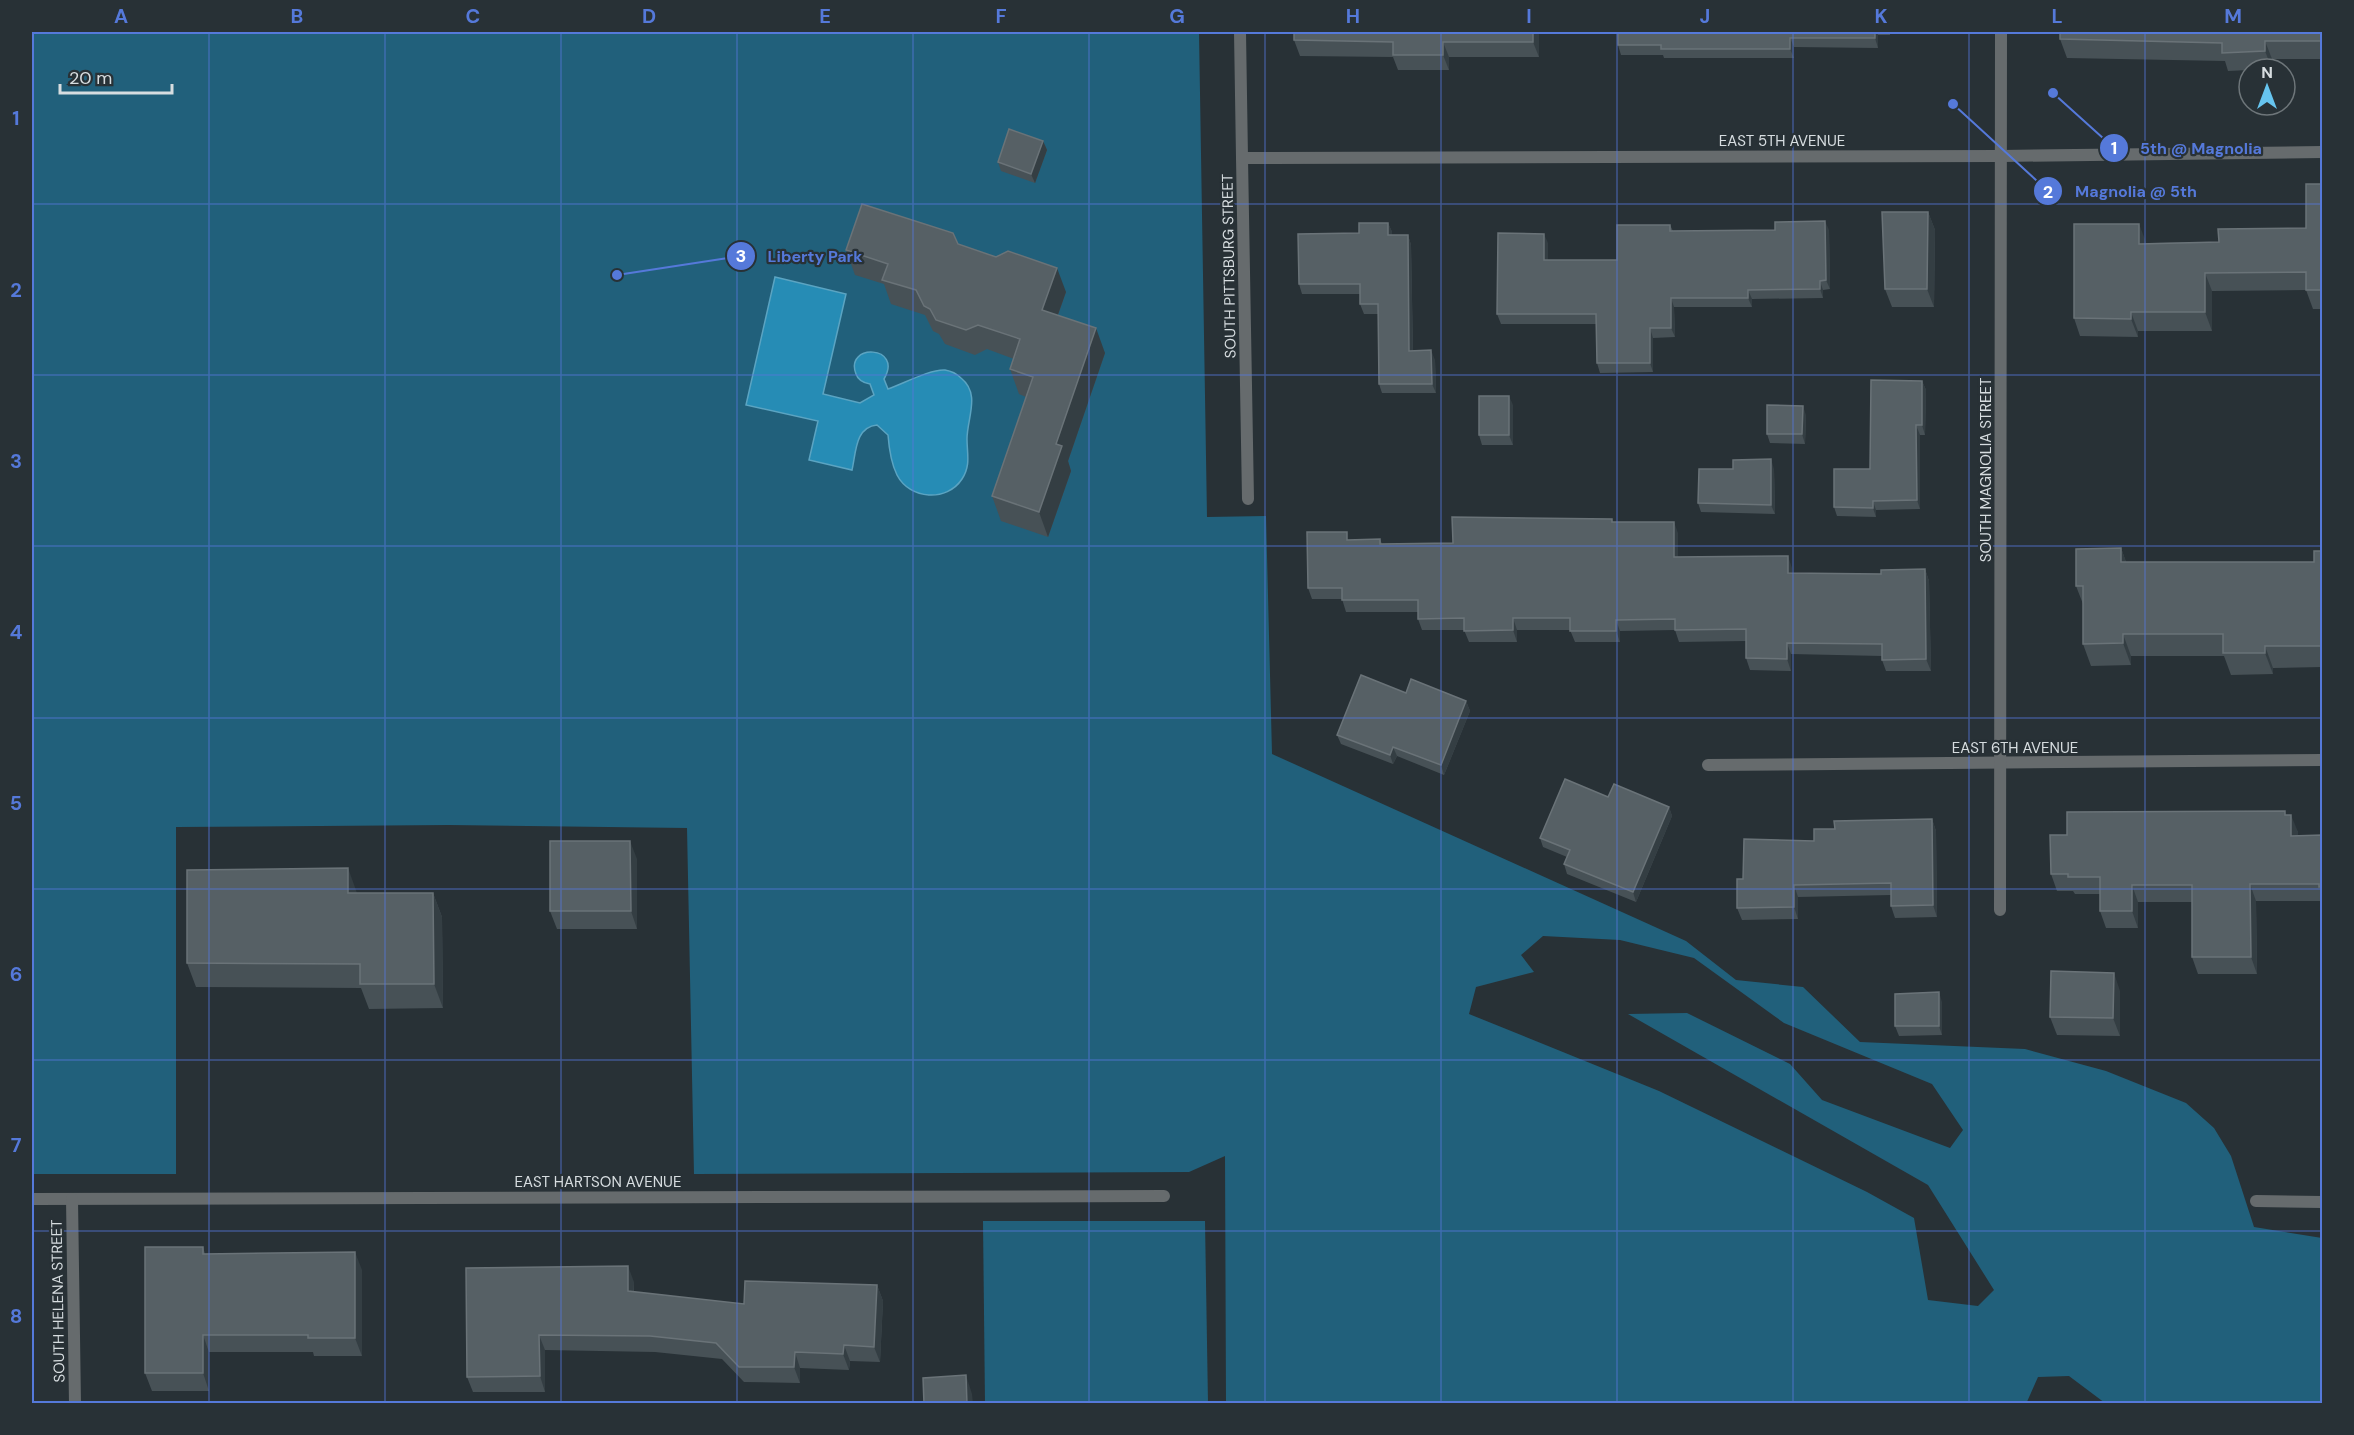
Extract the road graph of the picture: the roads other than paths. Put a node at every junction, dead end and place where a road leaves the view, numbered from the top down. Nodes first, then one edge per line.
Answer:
1 (1240, 32) edge
2 (2001, 32) edge
3 (2322, 152) edge
4 (2002, 156) junction
5 (1242, 158) junction
6 (1248, 499) dead end
7 (2322, 760) edge
8 (2000, 763) junction
9 (1708, 765) dead end
10 (2000, 909) dead end
11 (1164, 1196) dead end
12 (32, 1199) edge
13 (72, 1199) junction
14 (2256, 1201) dead end
15 (2322, 1202) edge
16 (75, 1404) edge

1 - 5 street, SOUTH PITTSBURG STREET
2 - 4 street, SOUTH MAGNOLIA STREET
3 - 4 street, EAST 5TH AVENUE
4 - 5 street, EAST 5TH AVENUE
4 - 8 street, SOUTH MAGNOLIA STREET
5 - 6 street, SOUTH PITTSBURG STREET
7 - 8 street, EAST 6TH AVENUE
8 - 9 street, EAST 6TH AVENUE
8 - 10 street, SOUTH MAGNOLIA STREET
11 - 13 street, EAST HARTSON AVENUE
12 - 13 street, EAST HARTSON AVENUE
13 - 16 street, SOUTH HELENA STREET
14 - 15 street

